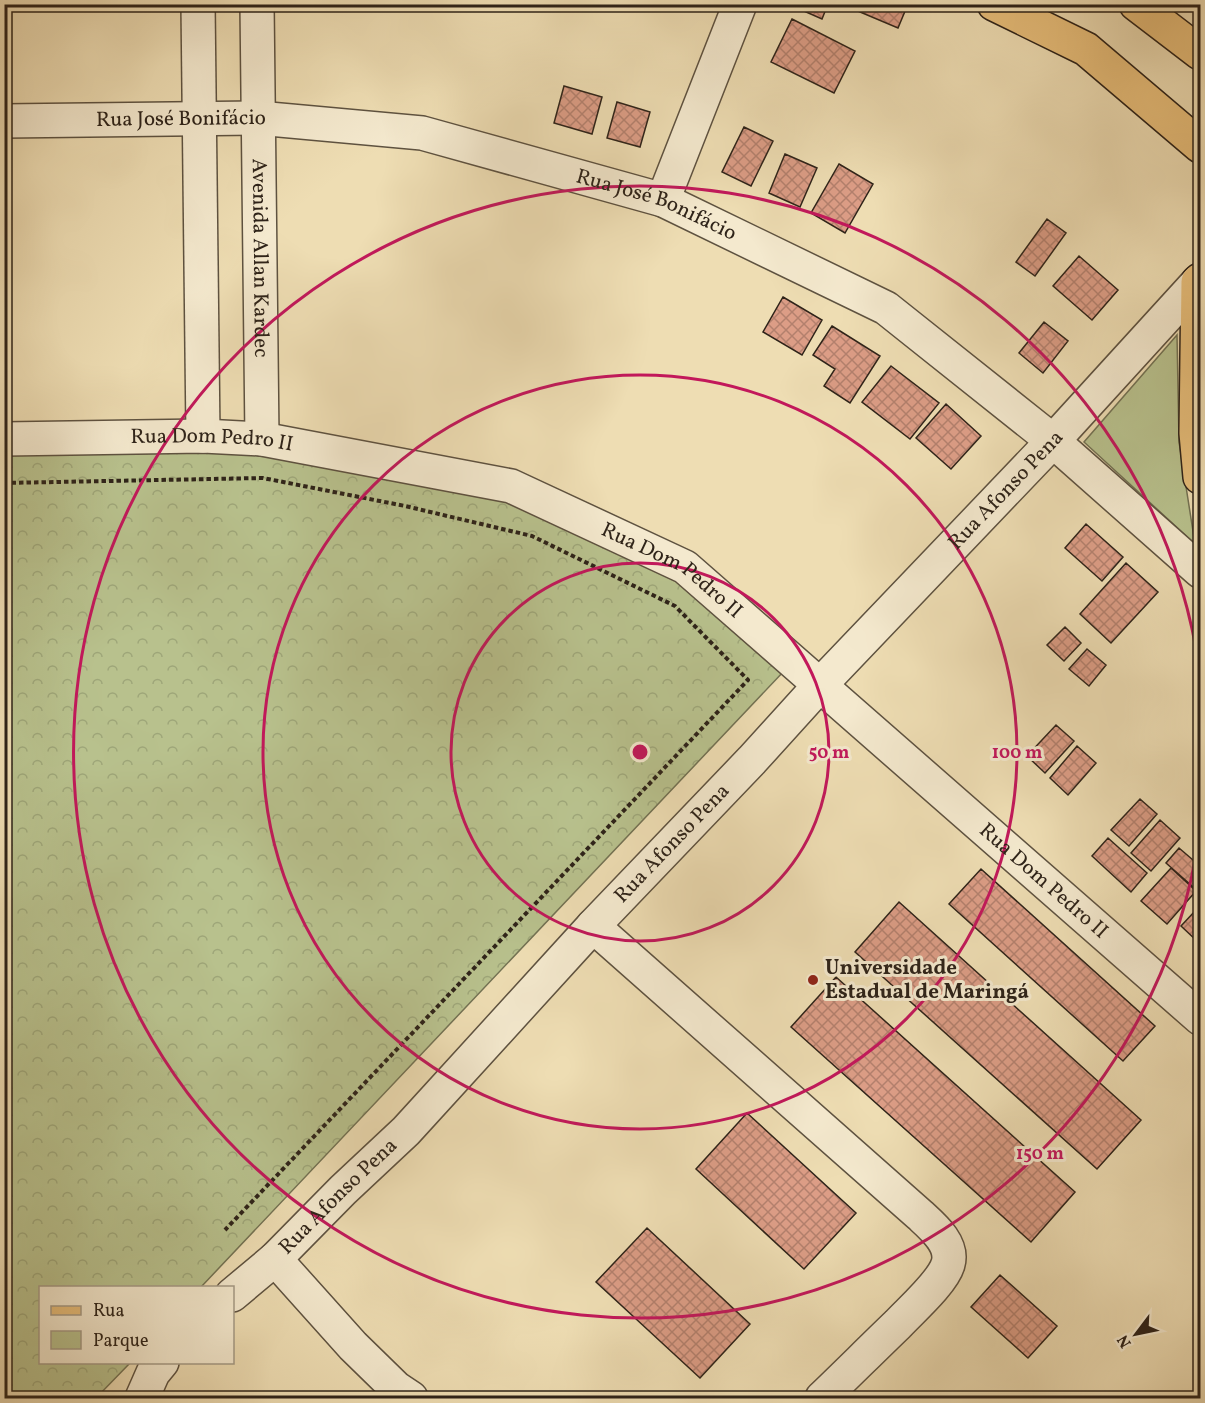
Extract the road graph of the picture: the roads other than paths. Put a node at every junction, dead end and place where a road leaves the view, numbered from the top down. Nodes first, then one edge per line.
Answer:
1 (198, 4) edge
2 (257, 4) edge
3 (740, 4) edge
4 (994, 4) edge
5 (1136, 4) edge
6 (1200, 53) edge
7 (199, 118) junction
8 (258, 118) junction
9 (4, 121) edge
10 (1200, 146) edge
11 (663, 200) junction
12 (1199, 281) edge
13 (203, 436) junction
14 (4, 439) edge
15 (262, 439) junction
16 (1053, 441) junction
17 (1200, 477) edge
18 (1200, 571) edge
19 (820, 685) junction
20 (593, 926) junction
21 (1200, 1018) edge
22 (275, 1259) junction
23 (234, 1293) edge
24 (160, 1364) edge
25 (142, 1398) edge
26 (411, 1398) edge
27 (822, 1398) edge

1 - 7 street
2 - 8 street, Avenida Allan Kardec
3 - 11 street
4 - 10 main road
5 - 6 main road
7 - 8 street, Rua José Bonifácio
7 - 9 street, Rua José Bonifácio
7 - 13 street
8 - 11 street, Rua José Bonifácio
8 - 15 street, Avenida Allan Kardec
11 - 16 street, Rua José Bonifácio
12 - 16 street, Rua Afonso Pena
12 - 17 main road
13 - 14 street, Rua Dom Pedro II
13 - 15 street, Rua Dom Pedro II
15 - 19 street, Rua Dom Pedro II
16 - 18 street, Rua José Bonifácio
16 - 19 street, Rua Afonso Pena
19 - 20 street, Rua Afonso Pena
19 - 21 street, Rua Dom Pedro II
20 - 22 street, Rua Afonso Pena
20 - 27 street
22 - 23 street
22 - 26 street, Rua Afonso Pena
24 - 25 street

